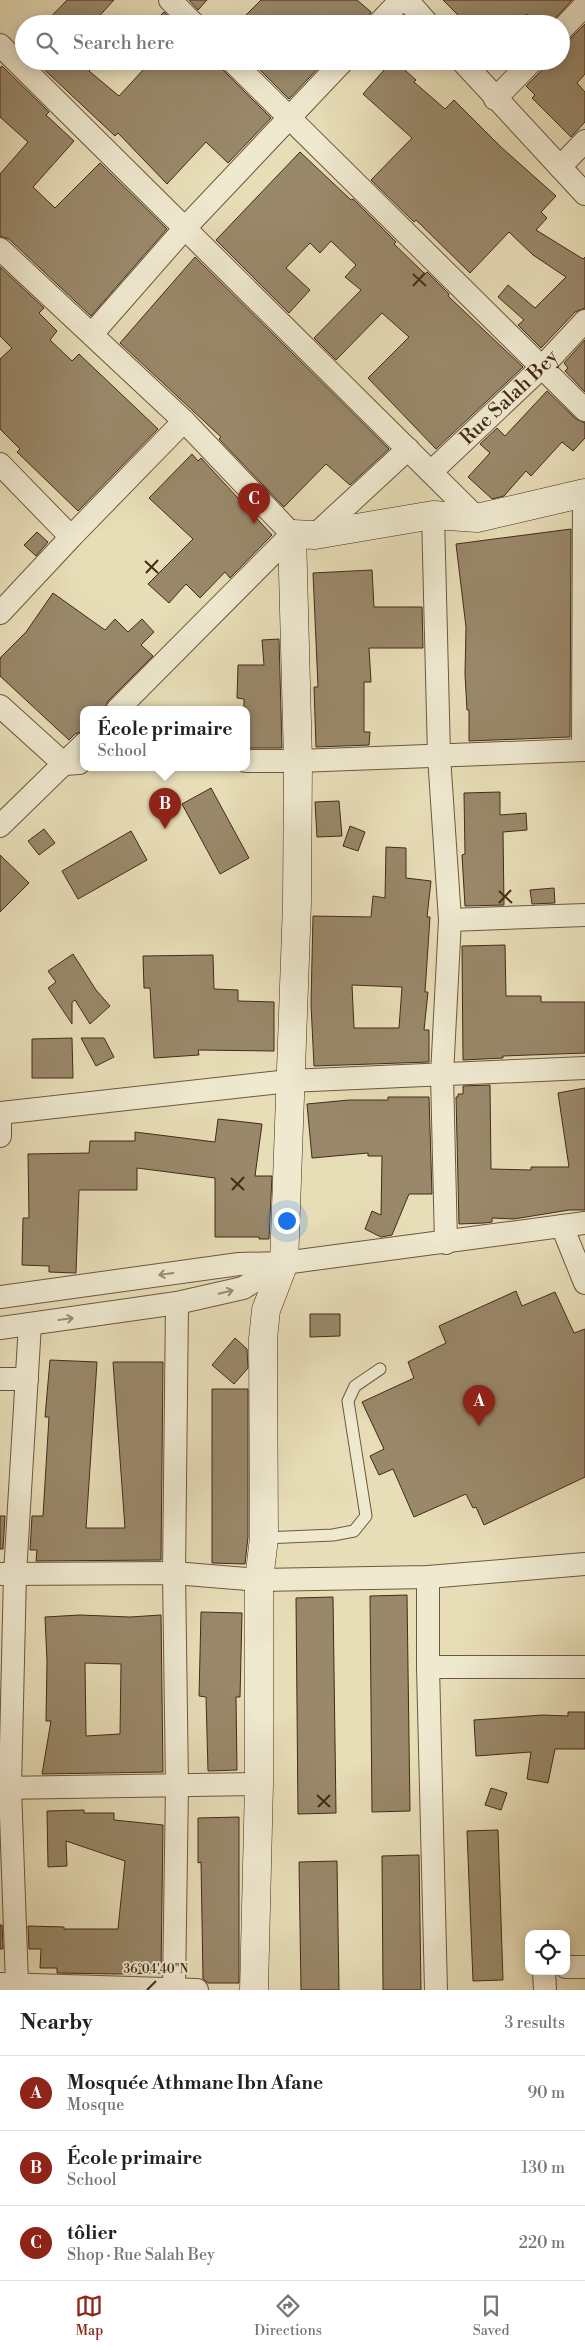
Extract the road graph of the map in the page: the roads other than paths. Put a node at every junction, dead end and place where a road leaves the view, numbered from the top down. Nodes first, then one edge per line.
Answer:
1 (170, 0) edge
2 (401, 0) edge
3 (407, 0) edge
4 (585, 5) edge
5 (185, 15) edge
6 (387, 15) edge
7 (420, 15) edge
8 (570, 21) edge
9 (0, 44) edge
10 (15, 59) edge
11 (26, 70) edge
12 (241, 70) edge
13 (334, 70) edge
14 (470, 70) edge
15 (523, 70) edge
16 (495, 99) junction
17 (289, 118) junction
18 (585, 141) edge
19 (560, 167) junction
20 (585, 194) edge
21 (185, 228) junction
22 (0, 249) edge
23 (585, 321) edge
24 (92, 334) junction
25 (542, 367) junction
26 (585, 410) edge
27 (184, 421) junction
28 (408, 449) junction
29 (0, 464) edge
30 (431, 472) junction
31 (585, 493) edge
32 (433, 515) junction
33 (477, 518) junction
34 (303, 534) junction
35 (71, 538) junction
36 (0, 613) edge
37 (0, 706) edge
38 (121, 706) edge
39 (584, 750) edge
40 (80, 752) edge
41 (440, 756) junction
42 (250, 761) edge
43 (298, 761) junction
44 (74, 764) edge
45 (0, 826) edge
46 (585, 915) edge
47 (450, 920) junction
48 (585, 1068) edge
49 (442, 1076) junction
50 (289, 1081) junction
51 (0, 1113) edge
52 (0, 1136) edge
53 (585, 1223) edge
54 (562, 1226) junction
55 (446, 1243) junction
56 (284, 1263) junction
57 (585, 1283) edge
58 (0, 1297) edge
59 (178, 1303) junction
60 (30, 1324) junction
61 (0, 1328) edge
62 (380, 1369) dead end
63 (0, 1379) edge
64 (27, 1379) junction
65 (264, 1538) junction
66 (585, 1564) edge
67 (8, 1574) edge
68 (174, 1574) junction
69 (428, 1577) junction
70 (259, 1580) junction
71 (428, 1667) junction
72 (585, 1667) edge
73 (259, 1784) junction
74 (177, 1785) junction
75 (5, 1788) edge
76 (585, 1966) edge
77 (570, 1967) edge
78 (544, 1975) edge
79 (8, 1984) edge
80 (174, 1988) junction
81 (197, 1990) edge
82 (254, 1990) edge
83 (436, 1990) edge
84 (545, 1990) edge

1 - 5 street
2 - 6 street
3 - 7 street
4 - 8 street
9 - 10 street
11 - 21 street
12 - 17 street
13 - 17 street
14 - 16 street
15 - 16 street
16 - 19 street
17 - 21 street
17 - 25 street
18 - 19 street
19 - 20 street
21 - 24 street
21 - 28 street
22 - 24 street
23 - 25 street, Rue Salah Bey
24 - 27 street
25 - 26 street
25 - 30 street, Rue Salah Bey
27 - 34 street
27 - 35 street
28 - 30 street
28 - 34 street
29 - 35 street
30 - 33 street
31 - 33 street
31 - 39 street
32 - 33 street
32 - 34 street
32 - 41 street
34 - 38 street
34 - 43 street
35 - 36 street
37 - 44 street
39 - 41 street
40 - 44 street
41 - 43 street
41 - 47 street
42 - 43 street
43 - 50 street
44 - 45 street
46 - 47 street
47 - 49 street
48 - 49 street
49 - 50 street
49 - 55 street
50 - 51 street
50 - 56 street
51 - 52 street
53 - 54 street
54 - 55 street
54 - 57 street
55 - 56 street
56 -> 58 street
59 -> 56 street
56 - 65 street
60 -> 59 street
59 - 68 street
60 - 61 street
60 - 64 street
62 - 65 lane
63 - 64 street
64 - 67 street
65 - 70 street
66 - 69 street
67 - 68 street
67 - 75 street
68 - 70 street
68 - 74 street
69 - 70 street
69 - 71 street
70 - 73 street
71 - 72 street
71 - 83 street
73 - 74 street
73 - 82 street
74 - 75 street
74 - 80 street
75 - 79 street
76 - 77 street
78 - 84 street
79 - 80 street
80 - 81 street

